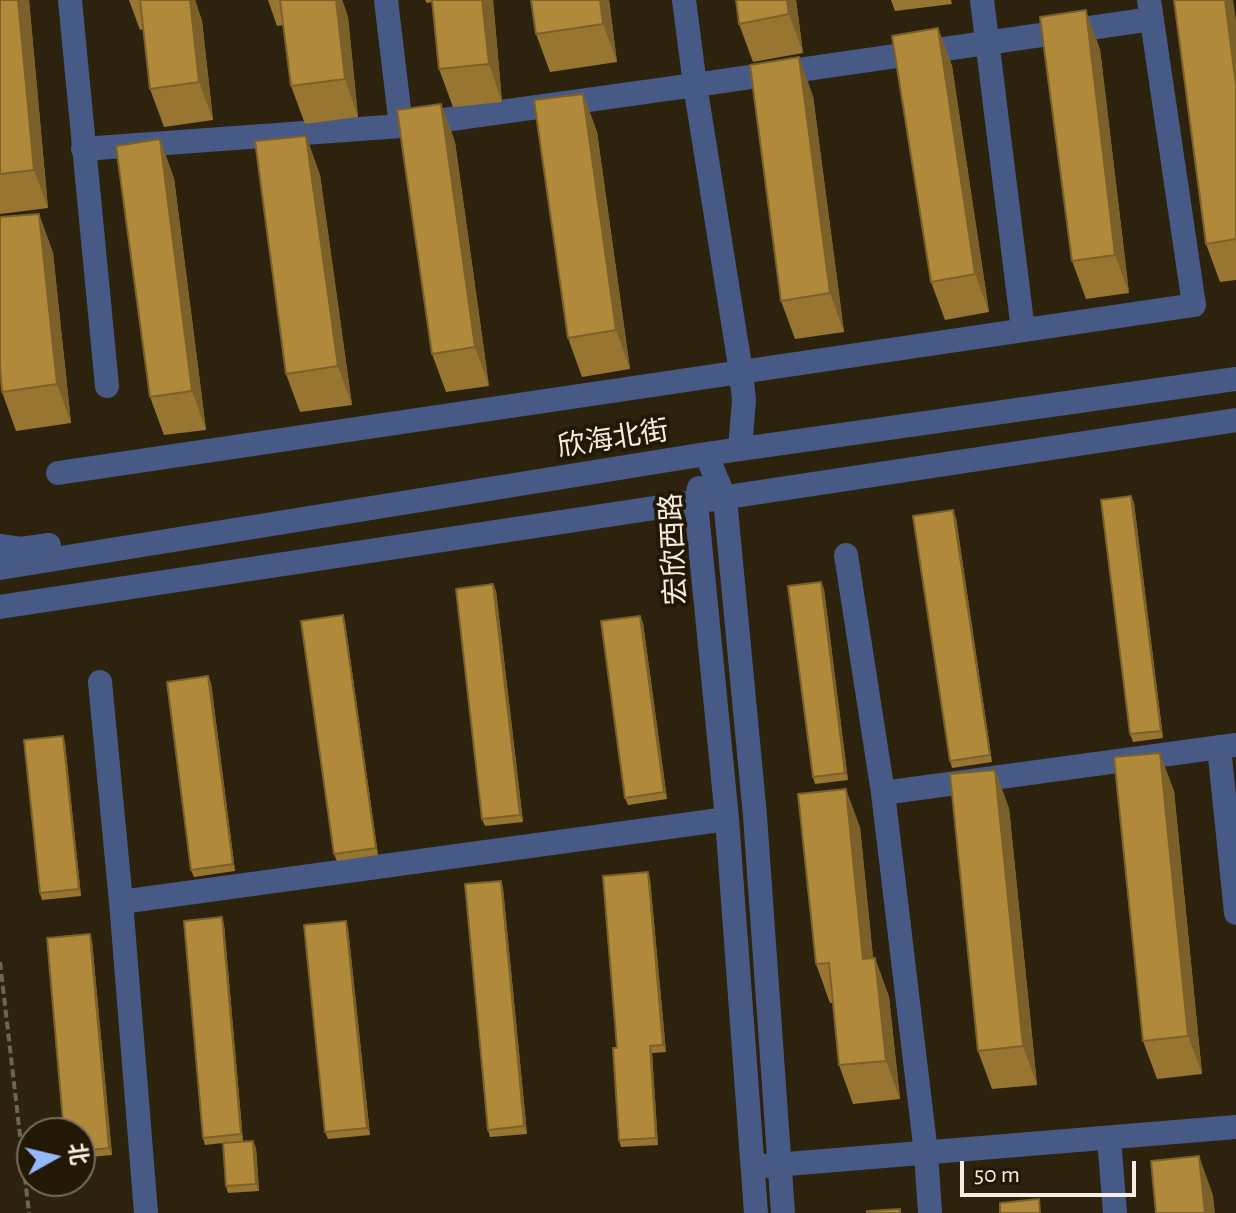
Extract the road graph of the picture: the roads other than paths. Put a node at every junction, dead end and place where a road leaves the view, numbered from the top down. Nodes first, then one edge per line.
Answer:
1 (70, 0) edge
2 (386, 0) edge
3 (684, 0) edge
4 (982, 0) edge
5 (1150, 9) edge
6 (988, 42) junction
7 (695, 85) junction
8 (401, 126) junction
9 (83, 149) junction
10 (1023, 330) junction
11 (741, 372) junction
12 (1236, 379) edge
13 (107, 386) dead end
14 (1236, 420) edge
15 (740, 449) junction
16 (706, 454) junction
17 (58, 473) dead end
18 (725, 499) junction
19 (696, 503) junction
20 (226, 531) junction
21 (0, 546) edge
22 (846, 555) dead end
23 (0, 568) edge
24 (64, 598) junction
25 (0, 607) edge
26 (0, 615) edge
27 (100, 682) dead end
28 (1228, 746) edge
29 (883, 793) junction
30 (727, 819) junction
31 (121, 902) junction
32 (1236, 913) edge
33 (1236, 1127) edge
34 (1109, 1138) junction
35 (926, 1153) junction
36 (780, 1166) junction
37 (753, 1167) junction
38 (146, 1213) edge
39 (756, 1213) edge
40 (783, 1213) edge
41 (930, 1213) edge
42 (1115, 1213) edge

1 - 9 street
2 - 8 street
3 - 7 street
4 - 6 street
5 - 6 street
5 - 10 street
6 - 7 street
6 - 10 street
7 - 8 street
7 - 11 street
8 - 9 street
9 - 13 street
10 - 11 street
11 - 15 street
11 - 17 street
12 - 15 street, 欣海北街
14 - 18 street
15 - 16 street, 欣海北街
16 - 18 street, 宏欣西路
16 - 19 street, 宏欣西路
16 - 20 street, 欣海北街
18 - 19 street
18 - 36 street, 宏欣西路
19 - 24 street
19 - 30 street, 宏欣西路
20 - 21 street
20 - 23 street, 欣海北街
22 - 29 street
24 - 25 street
24 - 26 street
27 - 31 street
28 - 29 street
28 - 32 street
29 - 35 street
30 - 31 street
30 - 37 street, 宏欣西路
31 - 38 street
33 - 34 street
34 - 35 street
34 - 42 street
35 - 36 street
35 - 41 street
36 - 37 street
36 - 40 street, 宏欣西路
37 - 39 street, 宏欣西路

